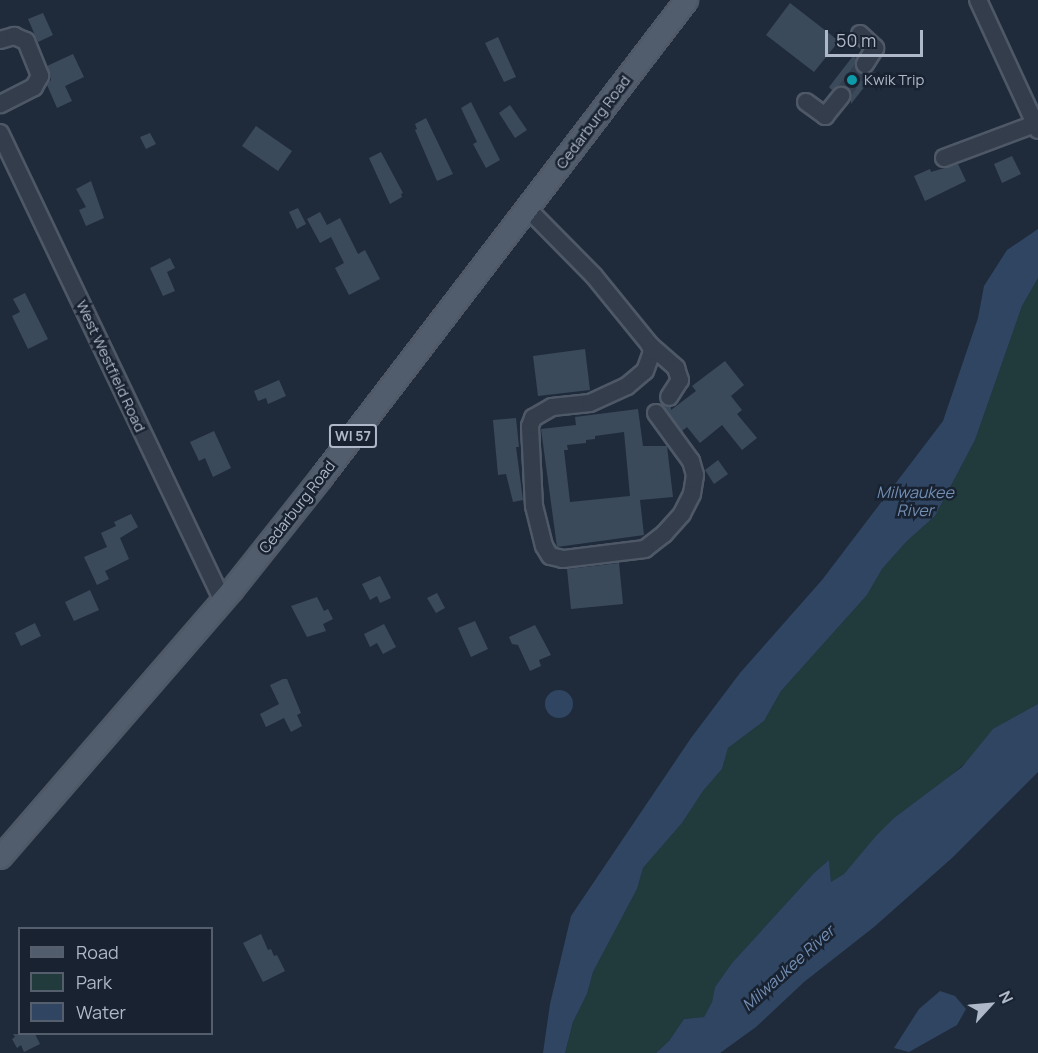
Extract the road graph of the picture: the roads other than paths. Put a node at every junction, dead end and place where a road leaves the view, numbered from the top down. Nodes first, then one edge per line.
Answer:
1 (686, 0) edge
2 (978, 0) edge
3 (860, 34) dead end
4 (0, 40) edge
5 (865, 64) tunnel mouth
6 (841, 96) tunnel mouth
7 (806, 102) dead end
8 (0, 104) edge
9 (1036, 127) edge
10 (0, 133) edge
11 (944, 158) dead end
12 (527, 208) junction
13 (650, 345) junction
14 (222, 599) junction
15 (0, 856) edge

1 - 12 main road, Cedarburg Road / WI 57
2 - 9 street
3 - 5 street
4 - 8 street
6 - 7 street
9 - 11 street
10 - 14 street, West Westfield Road
12 - 13 street
12 - 14 main road, Cedarburg Road / WI 57
13 - 13 street
14 - 15 main road, Cedarburg Road / WI 57

